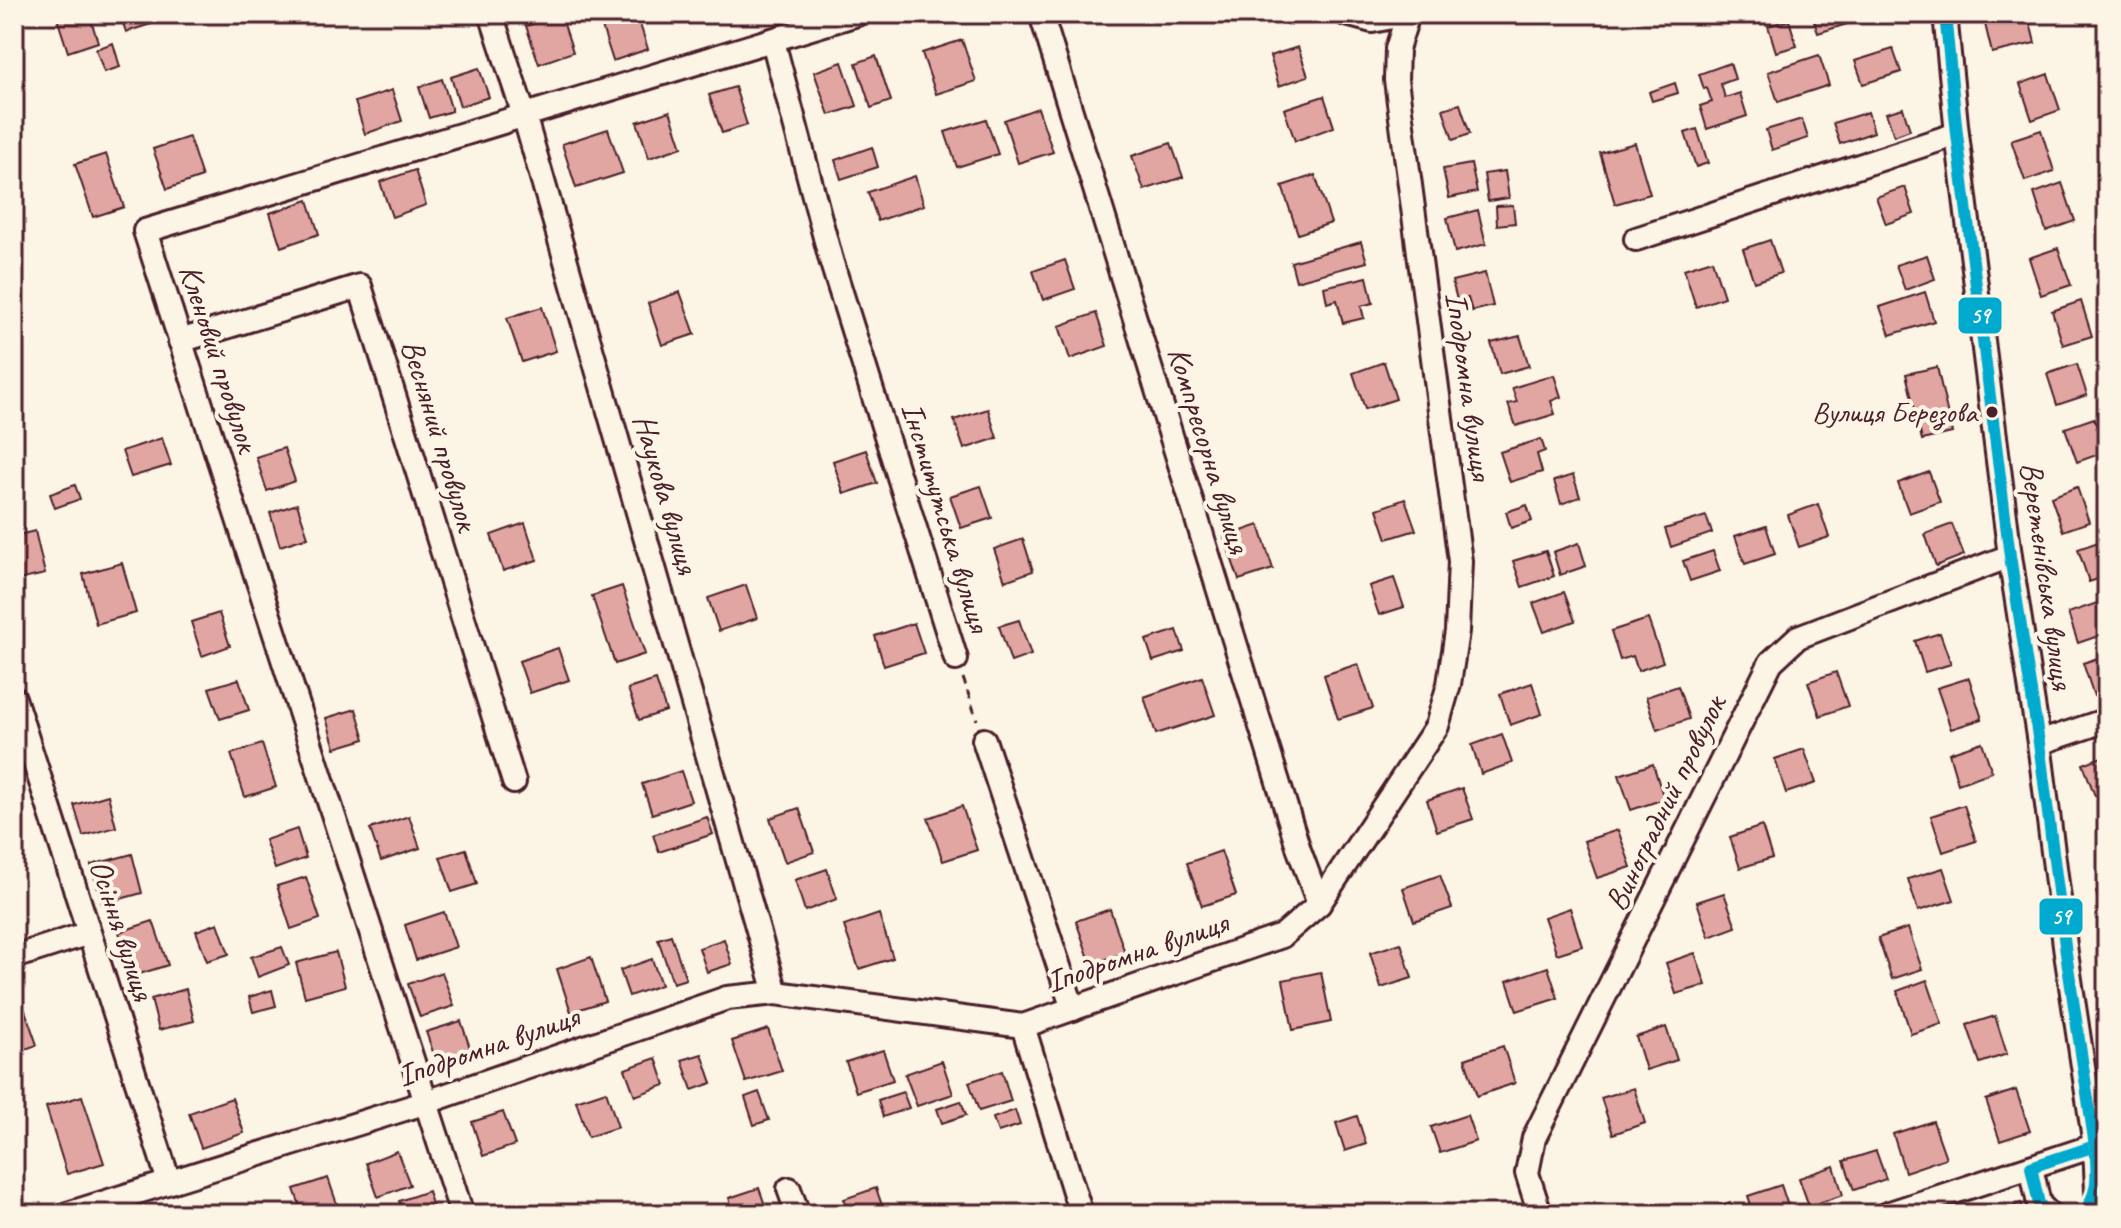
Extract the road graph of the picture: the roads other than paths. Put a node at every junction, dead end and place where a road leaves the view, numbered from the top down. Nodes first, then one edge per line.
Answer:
1 (491, 14) edge
2 (857, 14) edge
3 (1041, 14) edge
4 (1346, 14) edge
5 (1408, 14) edge
6 (1945, 14) edge
7 (773, 41) junction
8 (524, 115) junction
9 (1957, 134) junction
10 (1636, 239) dead end
11 (180, 341) junction
12 (2010, 556) junction
13 (956, 659) road end
14 (14, 698) edge
15 (2107, 720) edge
16 (984, 740) road end
17 (2039, 743) junction
18 (514, 782) dead end
19 (1319, 904) junction
20 (89, 933) junction
21 (14, 957) edge
22 (776, 993) junction
23 (1073, 1009) junction
24 (1023, 1026) junction
25 (424, 1103) junction
26 (2101, 1144) edge
27 (2031, 1167) junction
28 (2097, 1174) junction
29 (169, 1182) junction
30 (789, 1189) dead end
31 (67, 1214) edge
32 (462, 1214) edge
33 (798, 1214) edge
34 (1081, 1214) edge
35 (1540, 1214) edge
36 (1887, 1214) edge
37 (2049, 1214) edge
38 (2082, 1214) edge
39 (2098, 1214) edge

1 - 8 street, Наукова вулиця
2 - 7 street, Кленовий провулок
3 - 19 street, Компресорна вулиця
4 - 5 street
5 - 19 street, Іподромна вулиця
6 - 9 street, Веретенівська вулиця
7 - 8 street, Кленовий провулок
7 - 13 street, Інститутська вулиця
8 - 11 street, Кленовий провулок
8 - 22 street, Наукова вулиця
9 - 10 street
9 - 12 street, Веретенівська вулиця
11 - 18 street, Весняний провулок
11 - 25 street, Кленовий провулок
12 - 17 street, Веретенівська вулиця
12 - 35 street, Виноградний провулок
14 - 20 street, Осіння вулиця
15 - 17 street
16 - 23 street
17 - 26 street, Веретенівська вулиця
19 - 23 street, Іподромна вулиця
20 - 21 street
20 - 29 street, Осіння вулиця
22 - 24 street, Іподромна вулиця
22 - 25 street, Іподромна вулиця
23 - 24 street, Іподромна вулиця
24 - 34 street
25 - 29 street, Іподромна вулиця
25 - 32 street, Кленовий провулок
26 - 27 street
26 - 28 street, Веретенівська вулиця
27 - 36 street
27 - 37 street
28 - 38 street
28 - 39 street, Веретенівська вулиця
29 - 31 street, Іподромна вулиця
30 - 33 street

